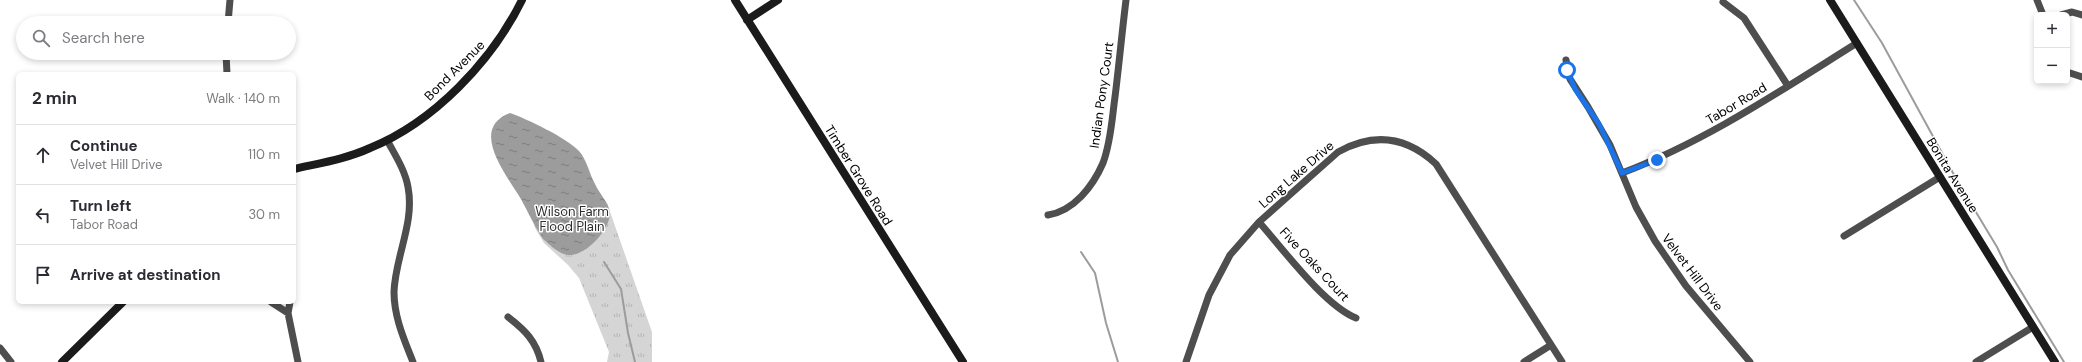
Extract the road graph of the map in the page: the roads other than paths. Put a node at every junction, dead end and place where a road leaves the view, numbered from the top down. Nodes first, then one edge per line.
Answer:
1 (230, 0) edge
2 (522, 0) edge
3 (735, 0) edge
4 (778, 0) edge
5 (1126, 0) edge
6 (1830, 0) edge
7 (2037, 0) edge
8 (1723, 2) dead end
9 (2042, 12) edge
10 (2070, 13) edge
11 (2082, 15) edge
12 (229, 16) edge
13 (747, 20) junction
14 (1857, 43) junction
15 (226, 60) edge
16 (1566, 60) dead end
17 (227, 72) edge
18 (2070, 73) edge
19 (2082, 77) edge
20 (1788, 86) junction
21 (387, 140) junction
22 (296, 169) edge
23 (1622, 173) junction
24 (1940, 177) junction
25 (1048, 216) dead end
26 (1259, 222) junction
27 (1844, 236) dead end
28 (121, 304) edge
29 (274, 304) edge
30 (290, 304) edge
31 (288, 313) junction
32 (508, 317) dead end
33 (1356, 318) dead end
34 (2032, 327) junction
35 (1551, 345) junction
36 (0, 348) edge
37 (11, 362) edge
38 (62, 362) edge
39 (298, 362) edge
40 (413, 362) edge
41 (541, 362) edge
42 (963, 362) edge
43 (1186, 362) edge
44 (1524, 362) edge
45 (1562, 362) edge
46 (1750, 362) edge
47 (1976, 362) edge
48 (2055, 362) edge

1 - 12 street
2 - 21 street, Bond Avenue
3 - 13 street, Timber Grove Road
4 - 13 street
5 - 25 street, Indian Pony Court
6 - 14 street, Bonita Avenue
7 - 9 street
8 - 20 street
10 - 11 street
13 - 42 street, Timber Grove Road
14 - 20 street, Tabor Road
14 - 24 street, Bonita Avenue
15 - 17 street
16 - 23 street, Velvet Hill Drive
18 - 19 street
20 - 23 street, Tabor Road
21 - 22 street, Bond Avenue
21 - 40 street
23 - 46 street, Velvet Hill Drive
24 - 27 street
24 - 34 street, Bonita Avenue
26 - 33 street, Five Oaks Court
26 - 35 street, Long Lake Drive
26 - 43 street, Long Lake Drive
28 - 38 street
29 - 31 street
30 - 31 street
31 - 39 street
32 - 41 street
34 - 47 street
34 - 48 street, Bonita Avenue
35 - 44 street
35 - 45 street, Long Lake Drive
36 - 37 street

